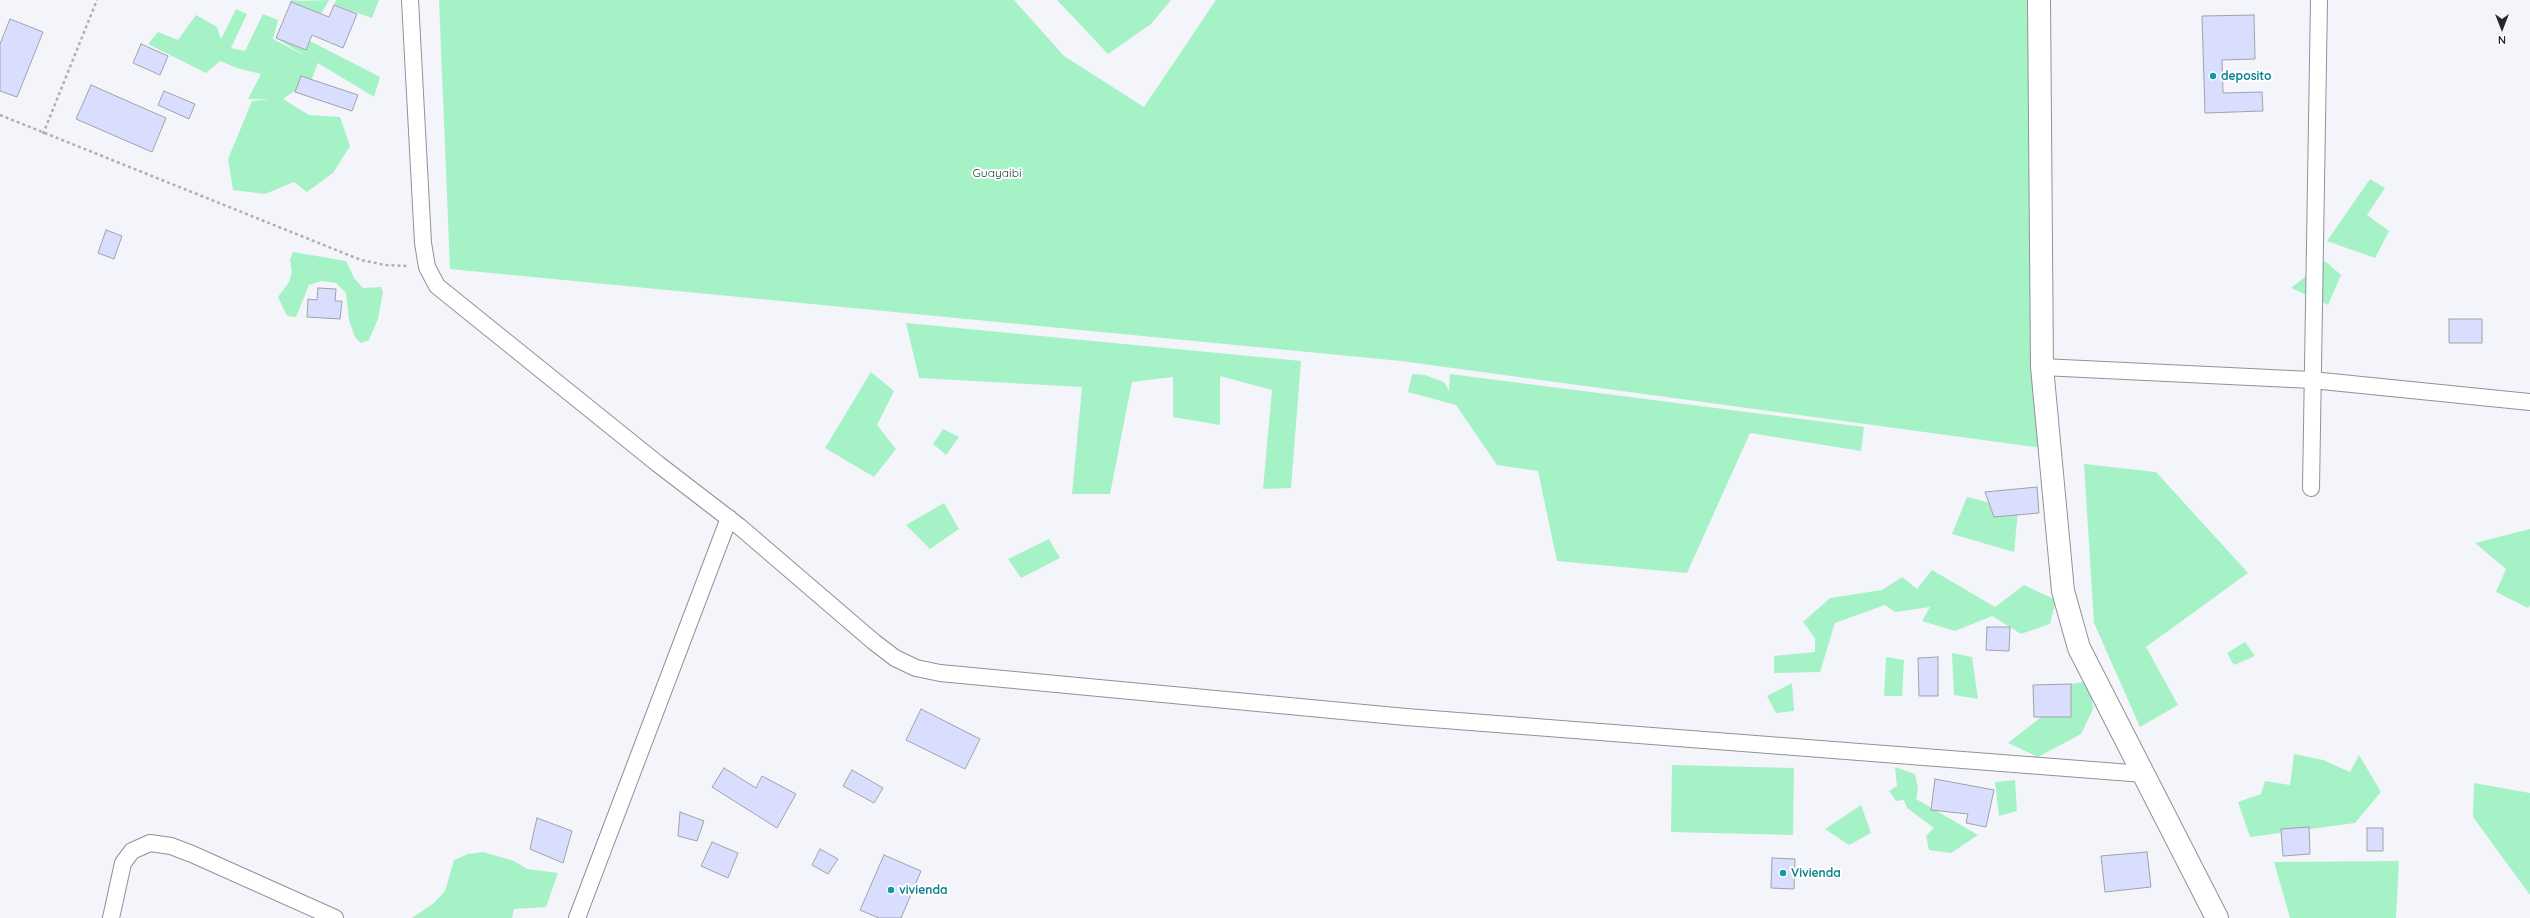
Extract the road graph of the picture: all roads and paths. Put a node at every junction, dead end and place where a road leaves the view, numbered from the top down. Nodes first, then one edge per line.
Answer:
1 (97, 0) edge
2 (410, 0) edge
3 (2040, 0) edge
4 (2319, 0) edge
5 (0, 115) edge
6 (43, 134) junction
7 (427, 267) junction
8 (2042, 367) junction
9 (2312, 380) junction
10 (2530, 402) edge
11 (2311, 488) dead end
12 (729, 518) junction
13 (2144, 774) junction
14 (111, 918) edge
15 (335, 918) edge
16 (578, 918) edge
17 (2217, 918) edge

1 - 6 path
2 - 7 street
3 - 8 street
4 - 9 street
5 - 6 path
6 - 7 path
7 - 12 street
8 - 9 street
8 - 13 street
9 - 10 street
9 - 11 street
12 - 13 street
12 - 16 street
13 - 17 street
14 - 15 street

